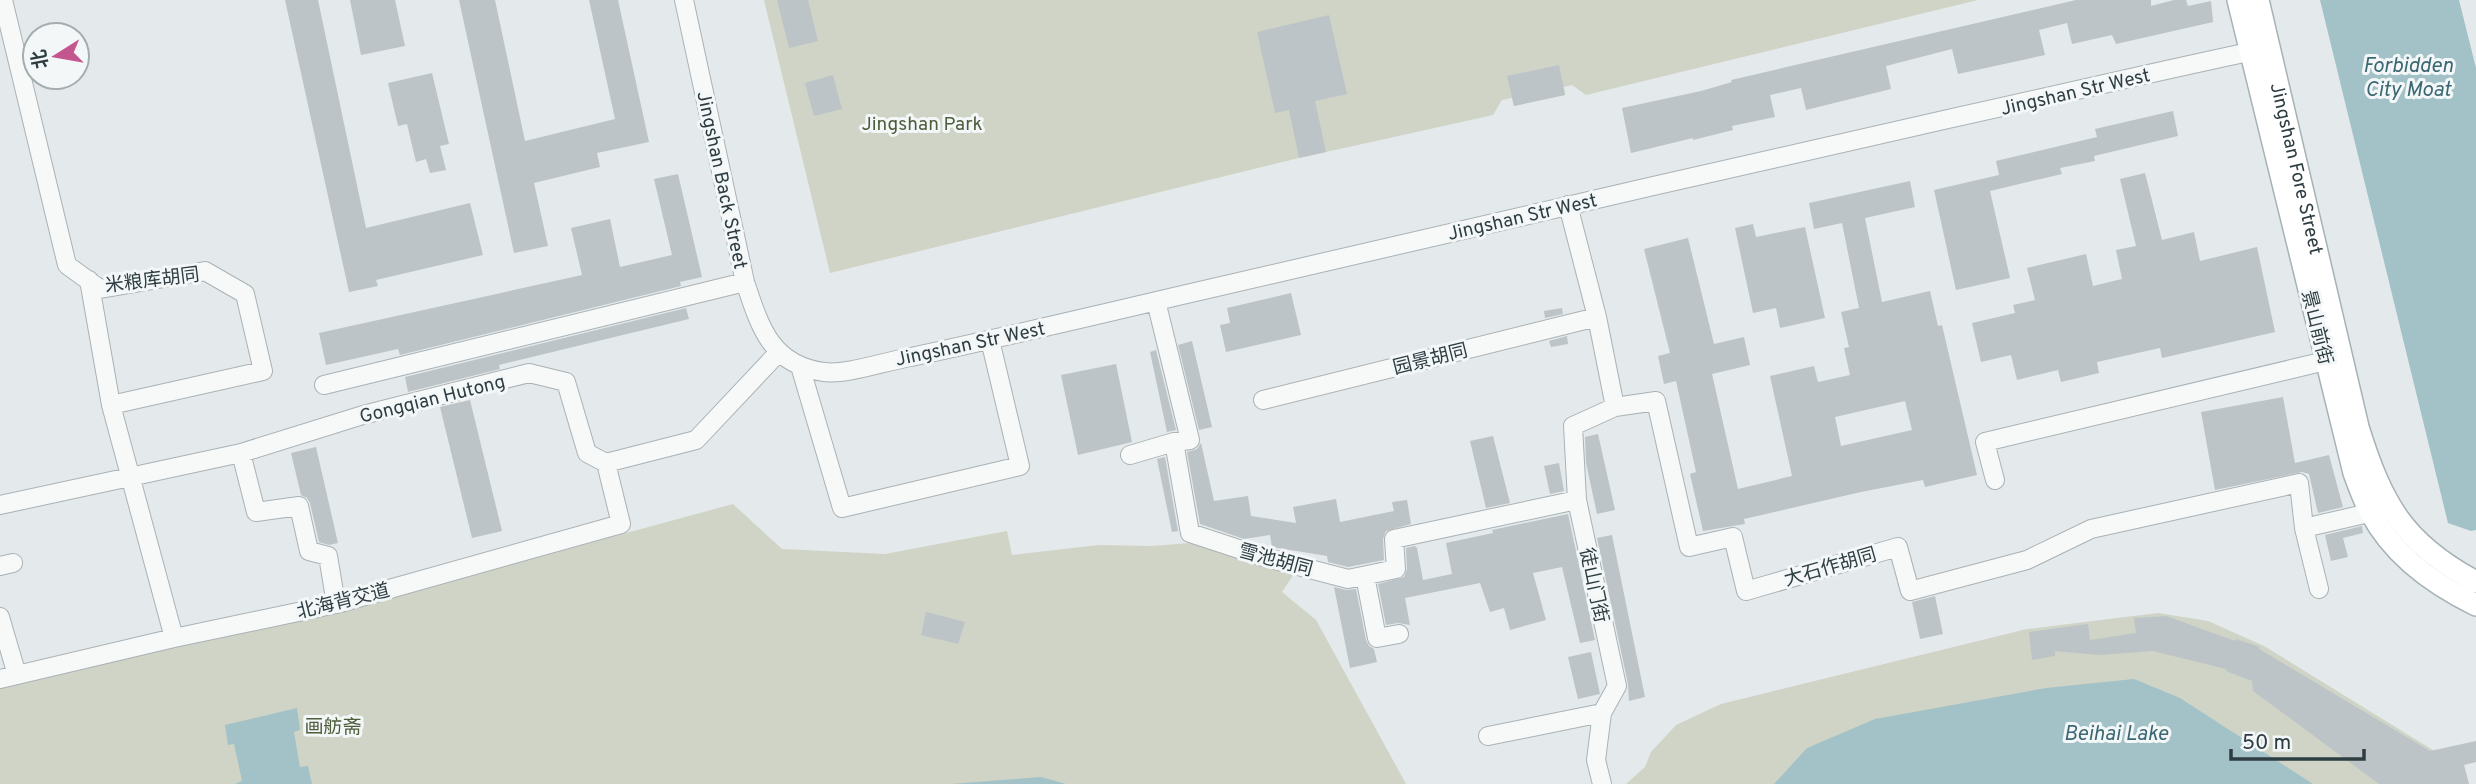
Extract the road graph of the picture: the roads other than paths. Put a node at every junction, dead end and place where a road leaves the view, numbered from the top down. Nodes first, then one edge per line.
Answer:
1 (3, 0) edge
2 (684, 0) edge
3 (2238, 0) edge
4 (2258, 0) edge
5 (2261, 49) junction
6 (1568, 205) junction
7 (89, 280) junction
8 (745, 282) junction
9 (1156, 301) junction
10 (1597, 317) junction
11 (990, 340) junction
12 (778, 353) junction
13 (2334, 359) junction
14 (800, 366) junction
15 (324, 385) dead end
16 (1264, 400) dead end
17 (111, 405) junction
18 (1615, 407) junction
19 (1174, 442) junction
20 (241, 453) junction
21 (1130, 455) dead end
22 (606, 463) junction
23 (129, 478) junction
24 (1996, 480) dead end
25 (1577, 500) junction
26 (0, 505) edge
27 (2380, 511) junction
28 (2304, 528) junction
29 (1365, 576) junction
30 (2476, 582) edge
31 (2319, 589) dead end
32 (336, 604) junction
33 (2476, 605) edge
34 (0, 617) edge
35 (1399, 634) dead end
36 (174, 638) junction
37 (8, 677) edge
38 (1602, 713) junction
39 (1488, 736) dead end
40 (1602, 784) edge

1 - 7 street, 米粮库胡同
2 - 8 street, Jingshan Back Street
3 - 5 main road
4 - 5 main road, Jingshan Fore Street
5 - 6 street, Jingshan Str West
5 - 13 main road, Jingshan Fore Street
6 - 9 street, Jingshan Str West
6 - 10 street
7 - 17 street
7 - 17 street, 米粮库胡同
8 - 12 street, Jingshan Back Street
8 - 15 street
9 - 11 street, Jingshan Str West
9 - 19 street
10 - 16 street, 园景胡同
10 - 18 street
11 - 14 street, Jingshan Str West
11 - 14 street
12 - 14 street, Jingshan Str West
12 - 22 street
13 - 24 street
13 - 27 main road, Jingshan Fore Street
17 - 23 street
18 - 25 street, 徒山门街
18 - 28 street, 大石作胡同
19 - 21 street
19 - 29 street, 雪池胡同
20 - 22 street, Gongqian Hutong
20 - 23 street, Gongqian Hutong
20 - 32 street
22 - 32 street, 北海背交道
23 - 26 street, Gongqian Hutong
23 - 36 street
25 - 29 street, 雪池胡同
25 - 38 street, 徒山门街
27 - 28 street
27 - 30 main road, Jingshan Fore Street
27 - 33 main road
28 - 31 street, 大石作胡同
29 - 35 street
32 - 36 street, 北海背交道
34 - 37 street
36 - 37 street, 北海背交道
38 - 39 street
38 - 40 street, 徒山门街

